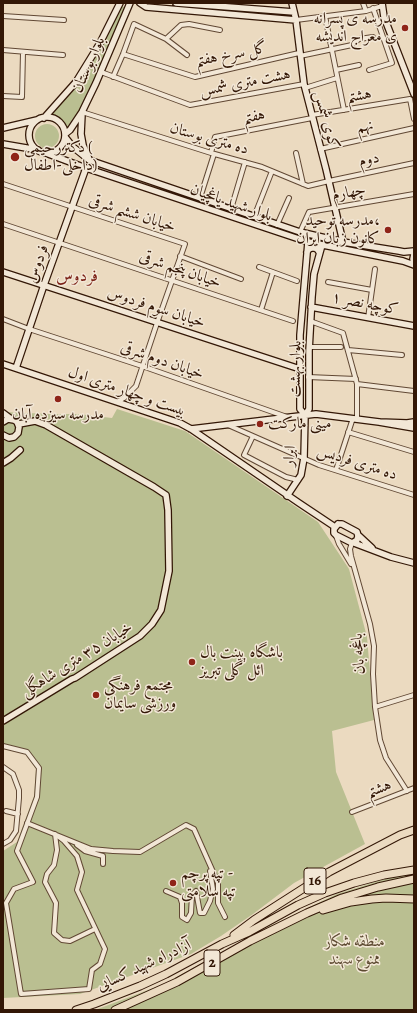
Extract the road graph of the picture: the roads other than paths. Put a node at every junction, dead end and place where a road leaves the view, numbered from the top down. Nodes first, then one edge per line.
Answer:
1 (120, 3) edge
2 (130, 3) edge
3 (140, 3) edge
4 (176, 3) edge
5 (292, 3) edge
6 (363, 3) edge
7 (382, 4) edge
8 (374, 8) junction
9 (366, 11) junction
10 (294, 12) junction
11 (3, 16) edge
12 (325, 16) junction
13 (64, 20) dead end
14 (296, 20) junction
15 (220, 30) dead end
16 (373, 37) dead end
17 (166, 39) junction
18 (332, 49) junction
19 (3, 50) edge
20 (23, 52) junction
21 (123, 54) junction
22 (63, 55) dead end
23 (187, 55) dead end
24 (300, 55) junction
25 (359, 65) dead end
26 (336, 70) junction
27 (369, 70) dead end
28 (101, 72) junction
29 (113, 77) junction
30 (337, 78) junction
31 (304, 86) junction
32 (414, 94) edge
33 (3, 96) edge
34 (344, 110) junction
35 (82, 112) junction
36 (312, 117) junction
37 (41, 119) junction
38 (414, 119) edge
39 (3, 128) edge
40 (414, 128) edge
41 (65, 135) junction
42 (3, 144) edge
43 (13, 145) junction
44 (3, 147) edge
45 (320, 149) junction
46 (41, 151) junction
47 (213, 153) junction
48 (296, 153) dead end
49 (89, 160) junction
50 (245, 162) junction
51 (414, 162) edge
52 (86, 168) junction
53 (272, 171) junction
54 (147, 180) junction
55 (328, 181) junction
56 (3, 184) edge
57 (303, 184) junction
58 (144, 188) junction
59 (414, 194) edge
60 (200, 198) junction
61 (289, 198) dead end
62 (72, 207) junction
63 (335, 208) junction
64 (231, 209) junction
65 (254, 217) junction
66 (3, 224) edge
67 (277, 225) junction
68 (300, 232) junction
69 (60, 242) junction
70 (308, 242) junction
71 (343, 242) junction
72 (322, 245) junction
73 (414, 251) edge
74 (307, 252) junction
75 (319, 252) junction
76 (414, 254) edge
77 (180, 256) junction
78 (414, 264) edge
79 (259, 267) dead end
80 (375, 268) dead end
81 (3, 272) edge
82 (273, 272) junction
83 (241, 279) dead end
84 (171, 280) junction
85 (297, 280) dead end
86 (328, 282) dead end
87 (44, 285) junction
88 (372, 290) junction
89 (311, 307) junction
90 (261, 310) junction
91 (368, 318) junction
92 (3, 319) edge
93 (293, 321) dead end
94 (310, 321) junction
95 (156, 323) junction
96 (414, 326) edge
97 (29, 329) junction
98 (309, 347) junction
99 (340, 347) dead end
100 (348, 350) junction
101 (402, 355) dead end
102 (3, 364) edge
103 (142, 366) junction
104 (16, 368) junction
105 (300, 369) junction
106 (308, 377) junction
107 (356, 379) junction
108 (357, 384) junction
109 (414, 391) edge
110 (117, 402) junction
111 (3, 413) edge
112 (305, 415) junction
113 (287, 417) junction
114 (11, 419) junction
115 (355, 419) junction
116 (3, 422) edge
117 (379, 422) junction
118 (414, 422) edge
119 (19, 424) junction
120 (226, 424) junction
121 (414, 428) edge
122 (191, 429) junction
123 (348, 432) junction
124 (3, 435) edge
125 (254, 436) junction
126 (20, 450) dead end
127 (414, 452) edge
128 (304, 458) junction
129 (3, 463) edge
130 (336, 470) junction
131 (298, 480) junction
132 (414, 495) edge
133 (287, 496) junction
134 (335, 530) junction
135 (358, 535) junction
136 (353, 543) junction
137 (375, 551) junction
138 (414, 563) edge
139 (354, 568) junction
140 (414, 695) edge
141 (375, 707) junction
142 (3, 721) edge
143 (3, 746) edge
144 (3, 767) edge
145 (414, 788) edge
146 (407, 791) junction
147 (6, 811) dead end
148 (352, 812) dead end
149 (18, 814) junction
150 (27, 824) junction
151 (414, 830) edge
152 (55, 834) junction
153 (69, 840) junction
154 (3, 844) edge
155 (103, 864) dead end
156 (209, 865) junction
157 (414, 870) edge
158 (414, 879) edge
159 (166, 891) dead end
160 (414, 899) edge
161 (307, 912) junction
162 (225, 917) dead end
163 (95, 929) junction
164 (222, 944) junction
165 (76, 1010) edge
166 (115, 1010) edge

1 - 37 main road, بلوار بوستان
2 - 28 main road, بلوار بوستان
3 - 14 main road
4 - 10 main road
5 - 10 main road, کوی شمس
6 - 9 street
7 - 8 street
7 - 32 main road
8 - 9 street
8 - 27 street
9 - 12 street
10 - 14 main road, کوی شمس
11 - 13 street
12 - 14 street
12 - 18 street
14 - 24 main road, کوی شمس
15 - 17 street
16 - 18 street, گل سرخ هفتم
17 - 21 street
17 - 23 street
18 - 24 street, گل سرخ هفتم
18 - 26 street
19 - 20 street
20 - 22 street
20 - 33 street
21 - 24 street, گل سرخ هفتم
21 - 29 street
24 - 31 main road, کوی شمس
25 - 26 street
26 - 30 street
28 - 29 street, هشت متری شمس
28 - 35 main road, بلوار بوستان
29 - 31 street, هشت متری شمس
30 - 31 street, هشت متری شمس
30 - 34 street
31 - 36 main road, کوی شمس
34 - 36 street, هشتم
34 - 38 street, هشتم
35 - 41 main road, بلوار بوستان
35 - 47 street, ده متری بوستان
35 - 49 main road
36 - 45 main road, کوی شمس
36 - 47 street, هفتم
37 - 39 main road
37 - 41 main road
37 - 46 main road
40 - 45 street, نهم
41 - 46 main road
41 - 49 main road, بلوار شهید یاغچیان
42 - 43 main road, بلوار شهید یاغچیان
43 - 44 main road
43 - 46 main road, بلوار شهید یاغچیان
45 - 55 main road, کوی شمس
46 - 52 main road, بلوار شهید یاغچیان
47 - 50 street, ده متری بوستان
47 - 60 street
48 - 57 street
49 - 54 main road, بلوار شهید یاغچیان
50 - 53 street, ده متری بوستان
50 - 64 street
51 - 55 street, دوم
52 - 58 main road, بلوار شهید یاغچیان
52 - 62 main road, فردوس
53 - 57 street, ده متری بوستان
53 - 65 street
54 - 58 main road
54 - 60 main road, بلوار شهید یاغچیان
55 - 57 street, ده متری بوستان
55 - 63 main road, کوی شمس
56 - 62 street, خیابان ششم شرقی
58 - 70 main road, بلوار شهید یاغچیان
59 - 63 street, چهارم
60 - 64 main road, بلوار شهید یاغچیان
61 - 67 street
62 - 69 main road, فردوس
62 - 77 street, خیابان ششم شرقی
63 - 68 street, چهارم
63 - 71 main road, کوی شمس
64 - 65 main road, بلوار شهید یاغچیان
65 - 67 main road, بلوار شهید یاغچیان
66 - 69 street, خیابان پنجم شرقی
67 - 68 main road, بلوار شهید یاغچیان
68 - 71 main road, بلوار شهید یاغچیان
69 - 84 street, خیابان پنجم شرقی
69 - 87 main road, فردوس
70 - 72 main road, بلوار شهید یاغچیان
70 - 74 main road, بلوار بهشت
71 - 73 main road, بلوار شهید یاغچیان
72 - 75 main road, بلوار بهشت
72 - 78 main road, بلوار شهید یاغچیان
74 - 75 main road
74 - 105 main road, بلوار بهشت
75 - 89 main road, بلوار بهشت
76 - 78 main road
77 - 83 street
77 - 84 street
79 - 82 street
80 - 88 street
81 - 87 main road, خیابان سوم فردوس
82 - 85 street
82 - 90 street
84 - 90 street, خیابان پنجم شرقی
84 - 95 street
86 - 88 street
87 - 95 main road, خیابان سوم فردوس
87 - 97 main road, فردوس
88 - 91 street
89 - 91 main road, کوچه نصر ۱
89 - 94 main road, بلوار بهشت
90 - 93 street, خیابان پنجم شرقی
91 - 96 main road, کوچه نصر ۱
92 - 97 street, خیابان دوم شرقی
94 - 98 main road, بلوار بهشت
94 - 100 street
95 - 103 street
95 - 105 main road, خیابان سوم فردوس
97 - 103 street, خیابان دوم شرقی
97 - 104 main road, فردوس
98 - 99 street
98 - 106 main road, بلوار بهشت
100 - 101 street
100 - 107 street
102 - 104 main road, بیست و چهار متری اول
103 - 110 street
103 - 113 street, خیابان دوم شرقی
104 - 110 main road, بیست و چهار متری اول
105 - 112 main road, بلوار بهشت
106 - 107 street
106 - 112 main road, بلوار بهشت
107 - 108 street
108 - 109 street
108 - 115 street
110 - 122 main road, بیست و چهار متری اول
111 - 114 main road
112 - 113 main road
112 - 115 main road
112 - 128 main road, ابرار
113 - 120 main road
114 - 116 main road
114 - 119 main road
115 - 117 main road
115 - 123 street
117 - 118 main road
117 - 121 main road
119 - 124 main road
119 - 142 main road, خیابان ۳۵ متری شاهگلی
120 - 122 main road
120 - 125 street, ده متری فردیس
122 - 133 main road, بیست و چهار متری اول
123 - 127 street
123 - 130 street
125 - 128 street, ده متری فردیس
125 - 131 street
126 - 129 main road
128 - 130 street, ده متری فردیس
128 - 131 main road, ابرار
130 - 132 street, ده متری فردیس
131 - 133 main road, ابرار
133 - 134 main road, بیست و چهار متری اول
134 - 135 main road
134 - 136 main road, بیست و چهار متری اول
134 - 139 street
135 - 136 main road
135 - 137 main road
136 - 137 main road, بیست و چهار متری اول
136 - 139 street
137 - 138 main road
139 - 141 street, باغچه بان
140 - 141 street
141 - 146 street, باغچه بان
143 - 150 street
144 - 149 street
145 - 146 street, هشتم
146 - 148 street, هشتم
147 - 149 street
149 - 154 street
150 - 152 street
150 - 163 street
151 - 164 highway, 16
152 - 153 street
152 - 163 street
152 - 163 street
153 - 155 street
153 - 156 street
156 - 159 street
156 - 162 street
157 - 164 highway, 2
158 - 161 highway, 2
160 - 161 highway, 16
161 - 166 highway, آزادراه شهید کسایی / 2
164 - 165 highway, آزادراه شهید کسایی / 2

